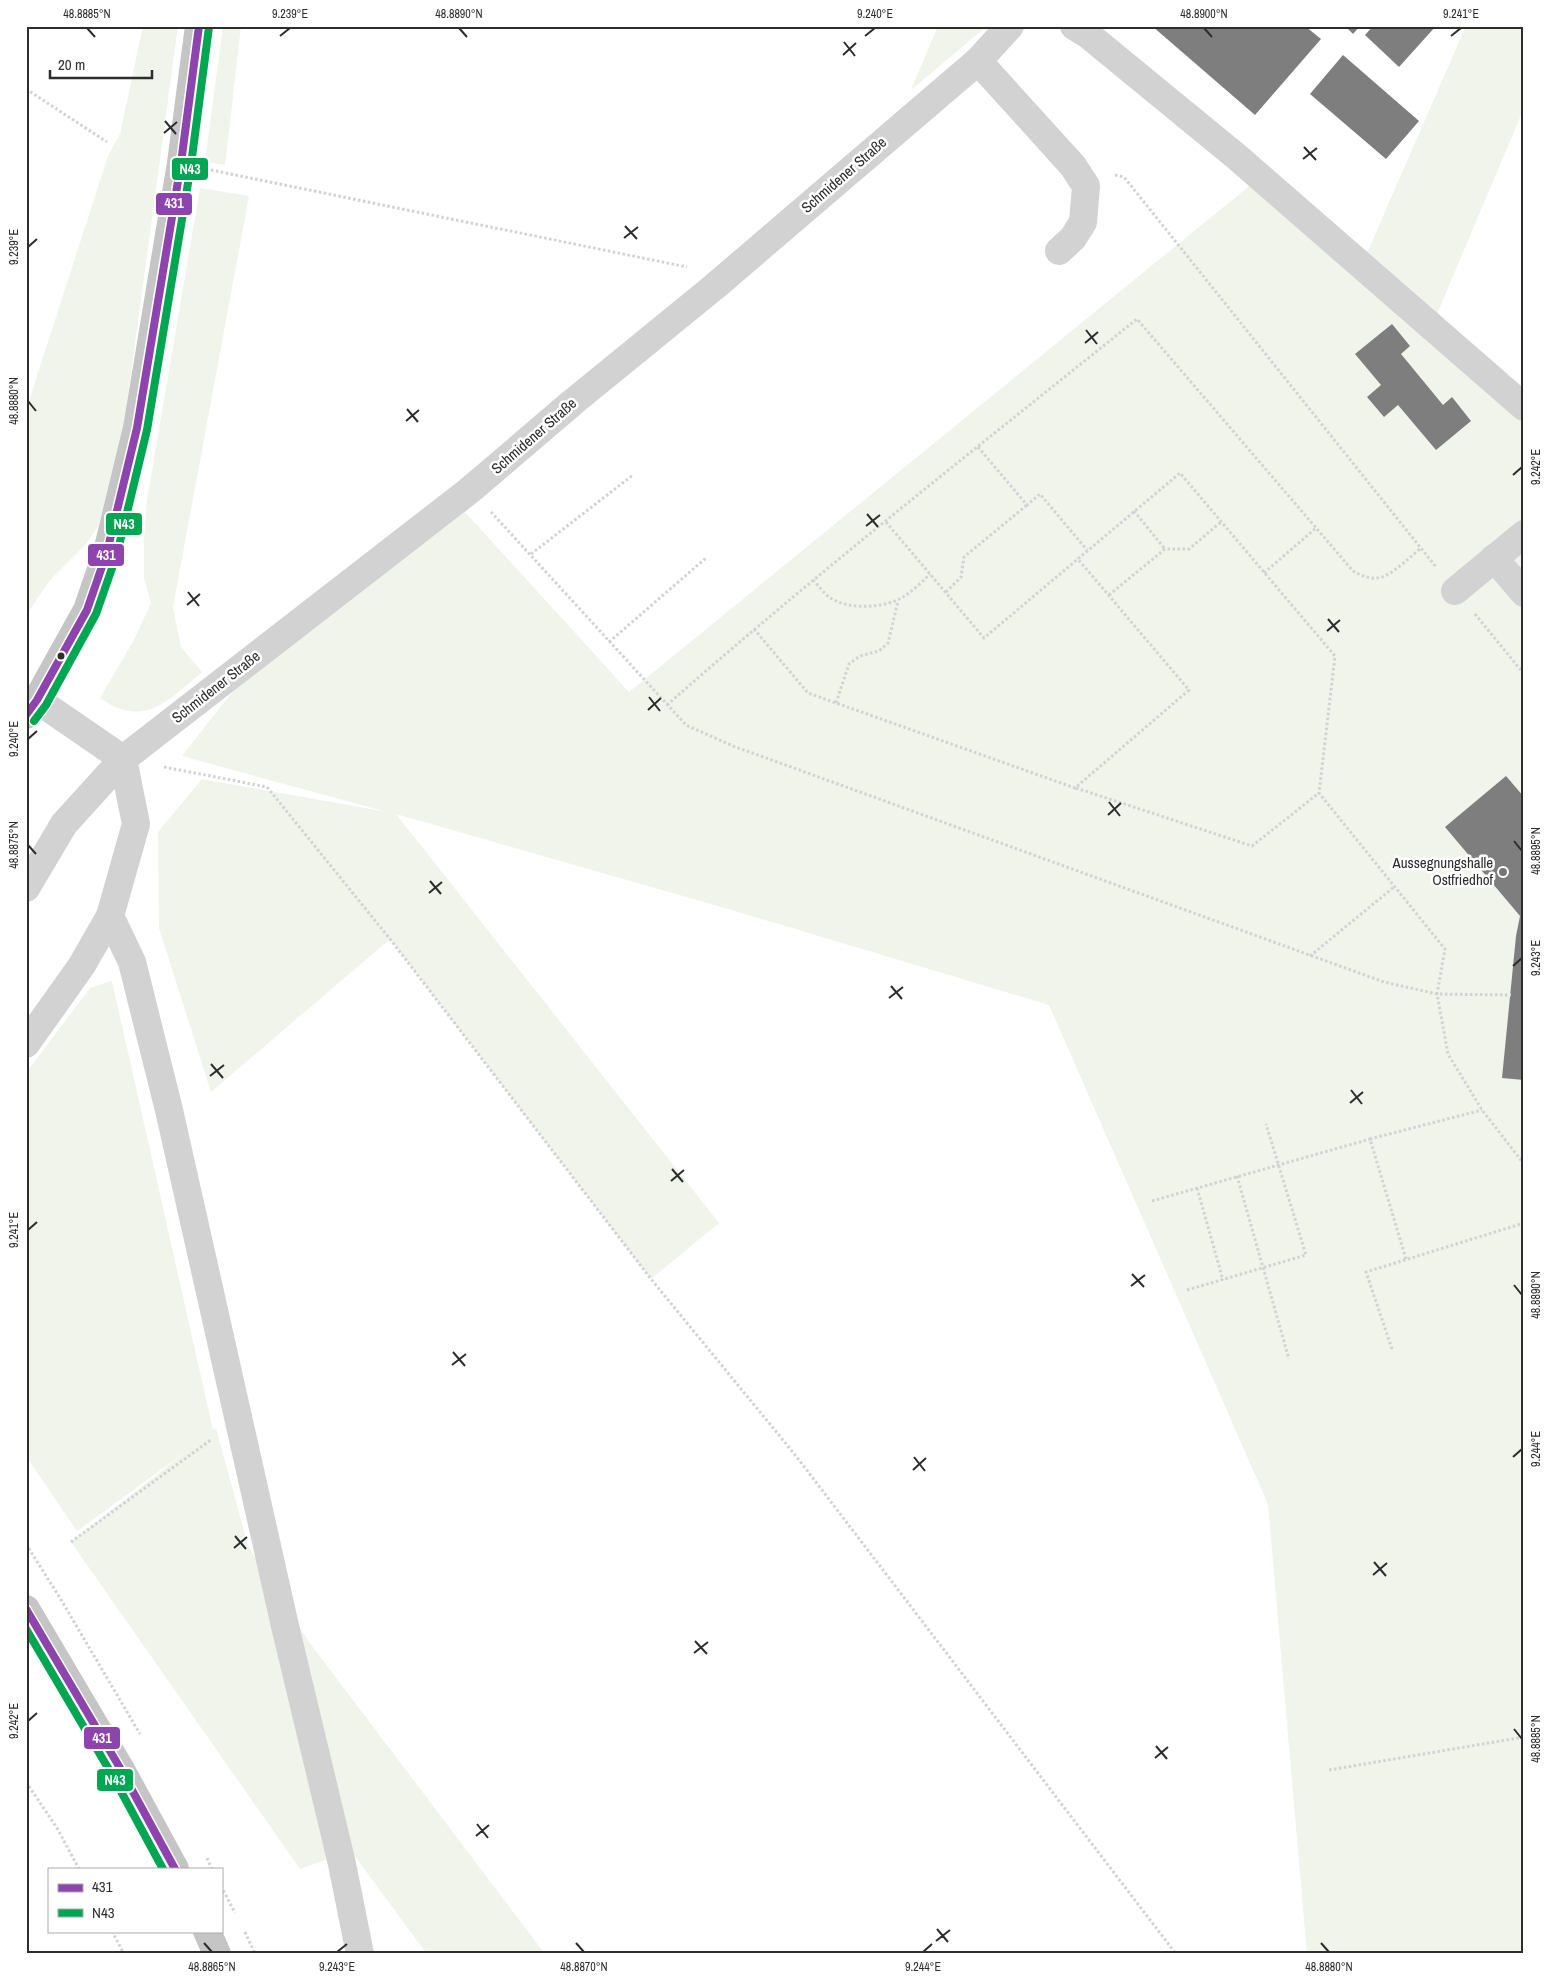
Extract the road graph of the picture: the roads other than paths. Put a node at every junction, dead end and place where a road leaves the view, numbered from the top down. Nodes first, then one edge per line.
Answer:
1 (199, 26) edge
2 (1010, 26) edge
3 (1074, 26) edge
4 (978, 61) junction
5 (1059, 251) dead end
6 (1524, 407) edge
7 (1524, 534) edge
8 (1494, 558) junction
9 (1455, 590) road end
10 (1524, 593) edge
11 (31, 707) edge
12 (123, 760) junction
13 (26, 888) edge
14 (110, 916) junction
15 (26, 1044) edge
16 (26, 1609) edge
17 (174, 1868) edge
18 (207, 1932) edge
19 (218, 1954) edge
20 (360, 1954) edge

1 - 11 main road
2 - 4 street, Schmidener Straße
3 - 6 street
4 - 5 street
4 - 12 street, Schmidener Straße
7 - 8 street
8 - 9 street
8 - 10 street
11 - 12 street
12 - 13 street, Schmidener Straße
12 - 14 street
14 - 15 street
14 - 20 street
16 - 17 main road
18 - 19 main road

